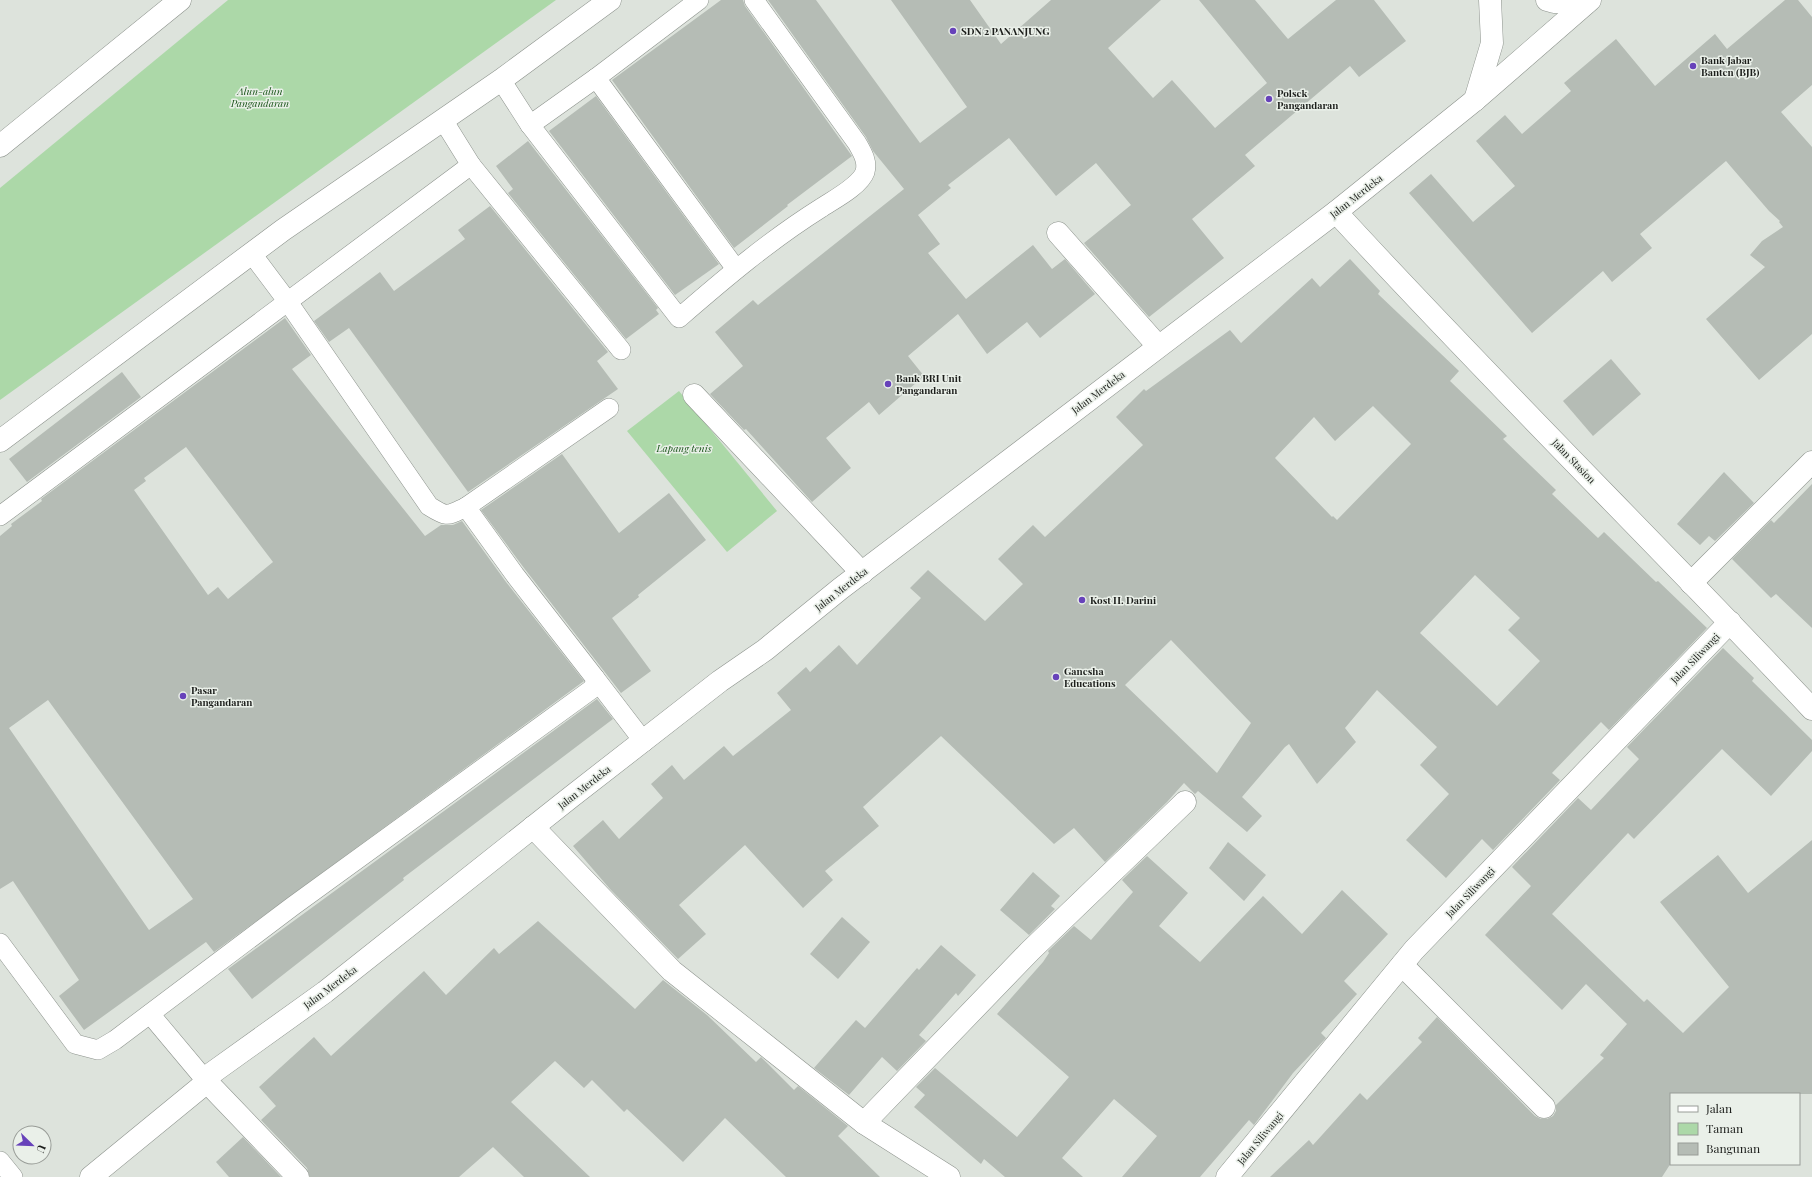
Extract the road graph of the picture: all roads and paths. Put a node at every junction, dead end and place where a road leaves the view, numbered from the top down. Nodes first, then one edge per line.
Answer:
1 (180, 0) edge
2 (610, 0) edge
3 (699, 0) edge
4 (754, 0) edge
5 (1490, 0) edge
6 (1547, 0) edge
7 (1588, 1) edge
8 (596, 78) junction
9 (501, 80) junction
10 (1476, 100) junction
11 (444, 120) junction
12 (530, 125) junction
13 (0, 146) edge
14 (471, 165) junction
15 (1336, 212) junction
16 (1058, 233) dead end
17 (252, 254) junction
18 (736, 269) junction
19 (288, 302) junction
20 (1158, 346) junction
21 (621, 350) dead end
22 (694, 395) dead end
23 (609, 408) dead end
24 (0, 441) edge
25 (1812, 462) edge
26 (466, 507) junction
27 (0, 516) edge
28 (862, 573) junction
29 (1691, 583) junction
30 (1730, 622) junction
31 (595, 678) junction
32 (1812, 709) edge
33 (644, 742) junction
34 (1185, 802) dead end
35 (533, 827) junction
36 (0, 943) edge
37 (1402, 965) junction
38 (150, 1014) junction
39 (206, 1082) junction
40 (1544, 1108) dead end
41 (864, 1123) junction
42 (0, 1161) edge
43 (13, 1177) edge
44 (91, 1177) edge
45 (298, 1177) edge
46 (949, 1177) edge
47 (1227, 1177) edge

1 - 13 main road
2 - 9 main road
3 - 8 lane
4 - 18 lane
5 - 10 main road
6 - 7 main road
7 - 10 main road, Jalan Merdeka
8 - 12 lane
8 - 18 lane
9 - 11 main road
9 - 12 lane
10 - 15 main road, Jalan Merdeka
11 - 14 lane
11 - 17 main road
12 - 18 lane
14 - 19 lane
14 - 21 lane
15 - 20 main road, Jalan Merdeka
15 - 29 main road, Jalan Stasion
16 - 20 main road
17 - 19 lane
17 - 24 main road
19 - 26 lane
19 - 27 lane
20 - 28 main road, Jalan Merdeka
22 - 28 main road
23 - 26 lane
25 - 29 main road
26 - 31 lane
28 - 33 main road, Jalan Merdeka
29 - 30 main road, Jalan Stasion
30 - 32 main road, Jalan Stasion
30 - 37 main road, Jalan Siliwangi
31 - 33 lane
31 - 38 lane
33 - 35 main road, Jalan Merdeka
34 - 41 main road
35 - 39 main road, Jalan Merdeka
35 - 41 main road
36 - 38 lane
37 - 40 main road
37 - 47 main road, Jalan Siliwangi
38 - 39 lane
39 - 44 main road, Jalan Merdeka
39 - 45 main road
41 - 46 main road
42 - 43 lane

